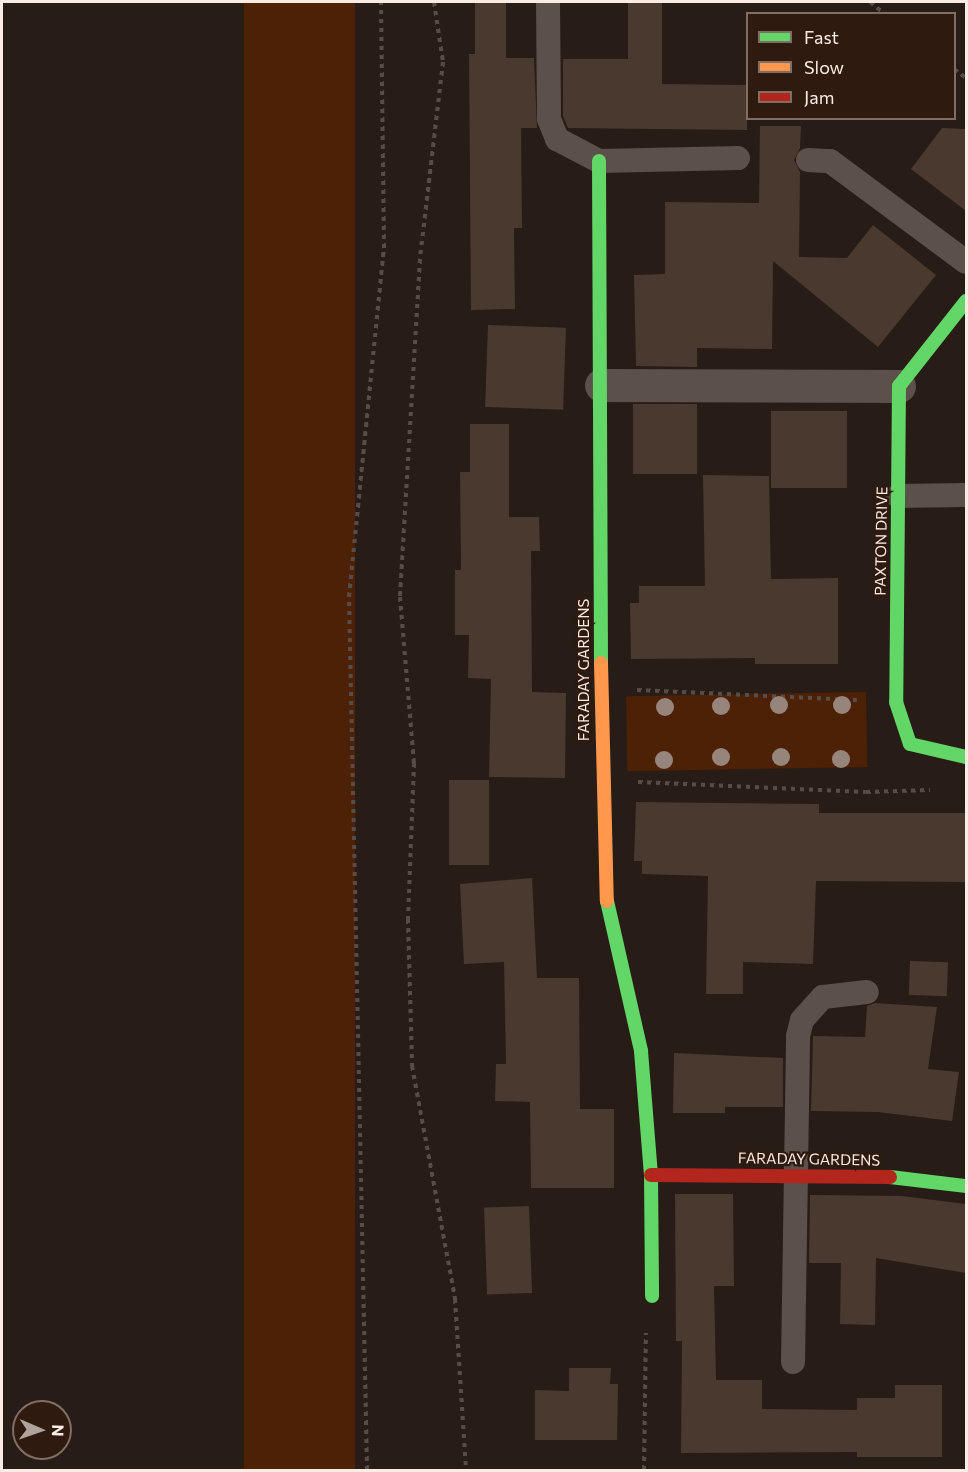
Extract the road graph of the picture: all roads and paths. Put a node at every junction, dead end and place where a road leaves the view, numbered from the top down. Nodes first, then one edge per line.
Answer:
1 (381, 2) edge
2 (434, 2) edge
3 (548, 2) edge
4 (870, 2) edge
5 (882, 12) edge
6 (738, 158) dead end
7 (808, 160) dead end
8 (599, 161) junction
9 (966, 262) edge
10 (966, 301) edge
11 (601, 385) junction
12 (899, 386) junction
13 (966, 495) edge
14 (898, 496) junction
15 (600, 688) junction
16 (896, 702) junction
17 (961, 757) edge
18 (601, 780) junction
19 (867, 992) dead end
20 (793, 1174) junction
21 (651, 1175) junction
22 (966, 1186) edge
23 (652, 1296) joint
24 (793, 1362) dead end
25 (367, 1470) edge
26 (466, 1470) edge
27 (644, 1470) edge

1 - 25 path
2 - 26 path
3 - 8 lane
4 - 5 path
6 - 8 lane
7 - 9 lane
8 - 11 street, FARADAY GARDENS
10 - 12 street
11 - 12 street
11 - 15 street, FARADAY GARDENS
12 - 14 street, PAXTON DRIVE
13 - 14 lane
14 - 16 street, PAXTON DRIVE
15 - 16 path
15 - 18 street, FARADAY GARDENS
16 - 17 street, PAXTON DRIVE
17 - 18 path
18 - 21 street, FARADAY GARDENS
19 - 20 lane
20 - 21 street, FARADAY GARDENS
20 - 22 street, FARADAY GARDENS
20 - 24 lane
21 - 23 street, FARADAY GARDENS
23 - 27 path

